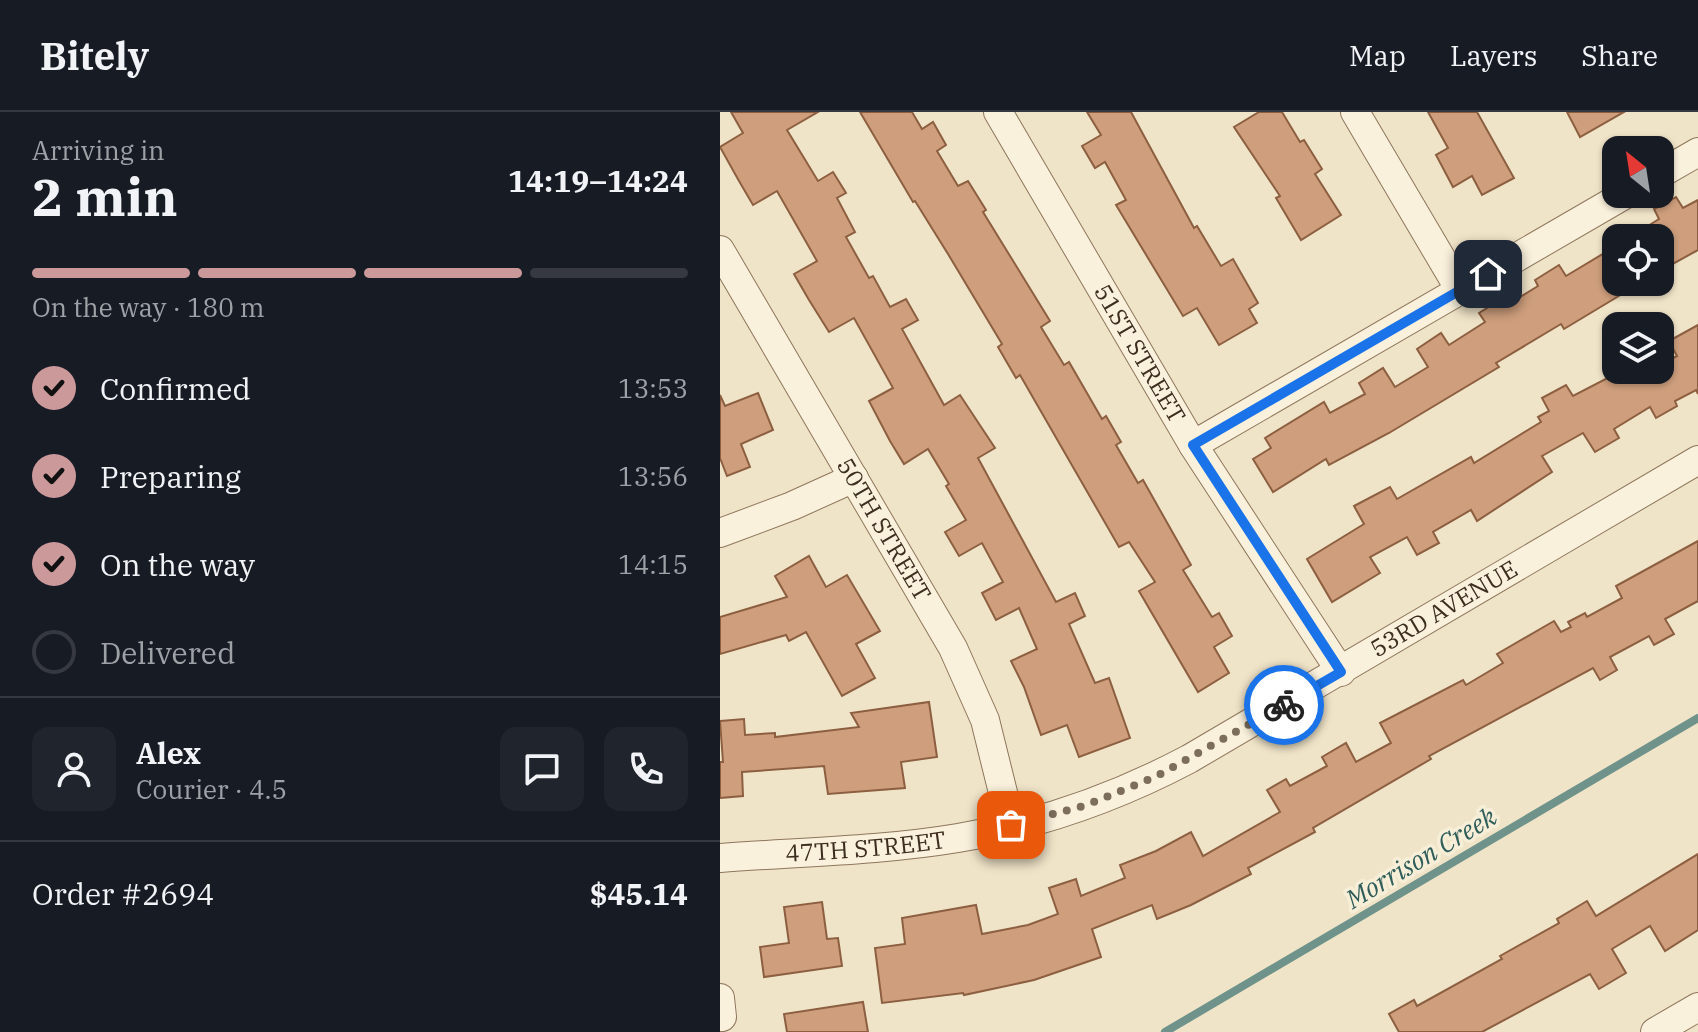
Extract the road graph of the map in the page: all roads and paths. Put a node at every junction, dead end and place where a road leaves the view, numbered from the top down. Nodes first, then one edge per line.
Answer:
1 (998, 112) edge
2 (1355, 112) edge
3 (1698, 152) edge
4 (1674, 166) edge
5 (1602, 208) edge
6 (720, 250) edge
7 (1460, 290) junction
8 (1193, 445) junction
9 (1698, 460) edge
10 (854, 478) junction
11 (720, 533) edge
12 (1341, 672) junction
13 (1011, 825) junction
14 (720, 858) edge
15 (1698, 1007) edge
16 (1655, 1032) edge

1 - 8 street, 51ST STREET
2 - 7 street
3 - 4 street
5 - 7 street
6 - 10 street, 50TH STREET
7 - 8 street
8 - 12 street, 51ST STREET
9 - 12 street, 53RD AVENUE
10 - 11 street
10 - 13 street, 50TH STREET
12 - 13 street, 53RD AVENUE
13 - 14 street, 47TH STREET
15 - 16 street

